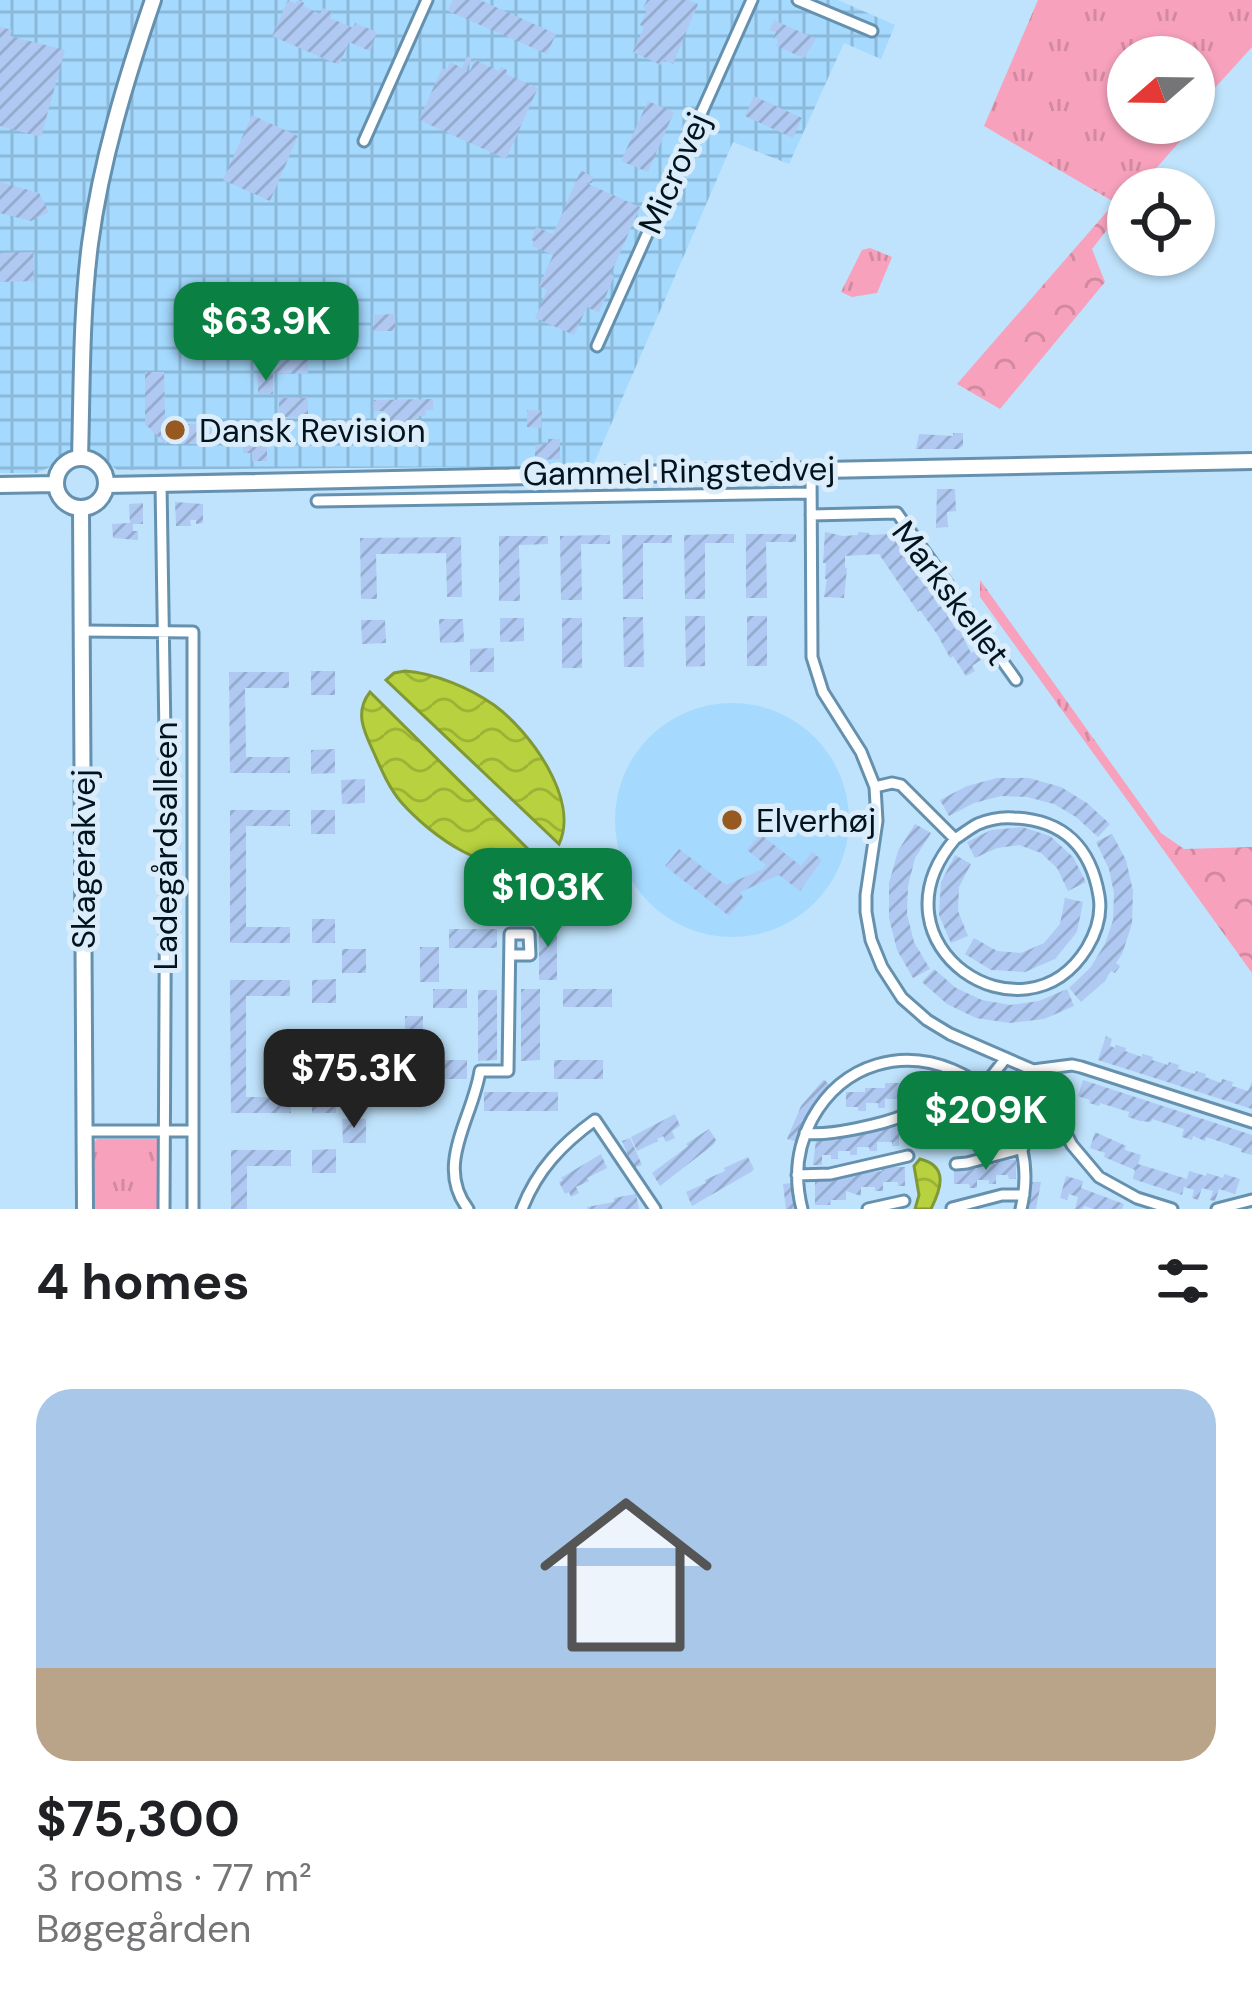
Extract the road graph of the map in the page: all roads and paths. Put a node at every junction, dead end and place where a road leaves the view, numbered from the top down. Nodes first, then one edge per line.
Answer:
1 (153, 0) edge
2 (428, 0) edge
3 (752, 0) edge
4 (798, 0) edge
5 (872, 31) dead end
6 (364, 141) dead end
7 (597, 346) dead end
8 (80, 458) junction
9 (1252, 461) edge
10 (811, 469) junction
11 (479, 476) junction
12 (56, 484) junction
13 (161, 484) junction
14 (0, 485) edge
15 (107, 485) junction
16 (811, 493) junction
17 (480, 498) junction
18 (317, 501) dead end
19 (81, 509) junction
20 (811, 515) junction
21 (82, 632) junction
22 (164, 632) junction
23 (1016, 680) dead end
24 (875, 787) junction
25 (955, 839) junction
26 (510, 955) dead end
27 (1006, 1058) junction
28 (1063, 1066) junction
29 (1034, 1070) junction
30 (983, 1087) junction
31 (1054, 1096) junction
32 (1005, 1111) junction
33 (905, 1115) dead end
34 (1252, 1122) edge
35 (944, 1123) dead end
36 (85, 1131) junction
37 (193, 1131) junction
38 (165, 1132) junction
39 (806, 1133) junction
40 (1023, 1148) junction
41 (908, 1156) dead end
42 (956, 1164) dead end
43 (797, 1175) junction
44 (1024, 1195) junction
45 (1252, 1200) edge
46 (904, 1201) dead end
47 (952, 1208) edge
48 (85, 1209) edge
49 (164, 1209) edge
50 (193, 1209) edge
51 (468, 1209) edge
52 (522, 1209) edge
53 (655, 1209) edge
54 (802, 1209) edge
55 (868, 1209) edge
56 (1021, 1209) edge
57 (1172, 1209) edge
58 (1217, 1209) edge

1 - 8 street
2 - 6 street
3 - 7 street, Microvej
4 - 5 street
8 - 12 street
8 - 15 street
9 - 10 street, Gammel Ringstedvej
10 - 11 street, Gammel Ringstedvej
10 - 16 street
11 - 13 street, Gammel Ringstedvej
11 - 17 street
12 - 14 street
12 - 19 street
13 - 15 street, Gammel Ringstedvej
13 - 22 street, Ladegårdsalleen
15 - 19 street
16 - 17 street
16 - 20 street
17 - 18 street
19 - 21 street, Skagerakvej
20 - 23 street, Markskellet
20 - 24 street
21 - 22 street
21 - 36 street, Skagerakvej
22 - 37 street
22 - 38 street, Ladegårdsalleen
24 - 25 street
24 - 27 street
25 - 25 street
26 - 51 street
27 - 29 street
27 - 30 street
28 - 29 street
28 - 31 street
28 - 34 street
29 - 31 street
30 - 32 street
30 - 39 street
31 - 57 street
32 - 35 street
32 - 40 street
33 - 39 street
36 - 38 street
36 - 48 street, Skagerakvej
37 - 38 street
37 - 50 street
38 - 49 street, Ladegårdsalleen
39 - 43 street
40 - 42 street
40 - 44 street
41 - 43 street
43 - 54 street
44 - 47 street
44 - 56 street
45 - 58 street
46 - 55 street
52 - 53 street

